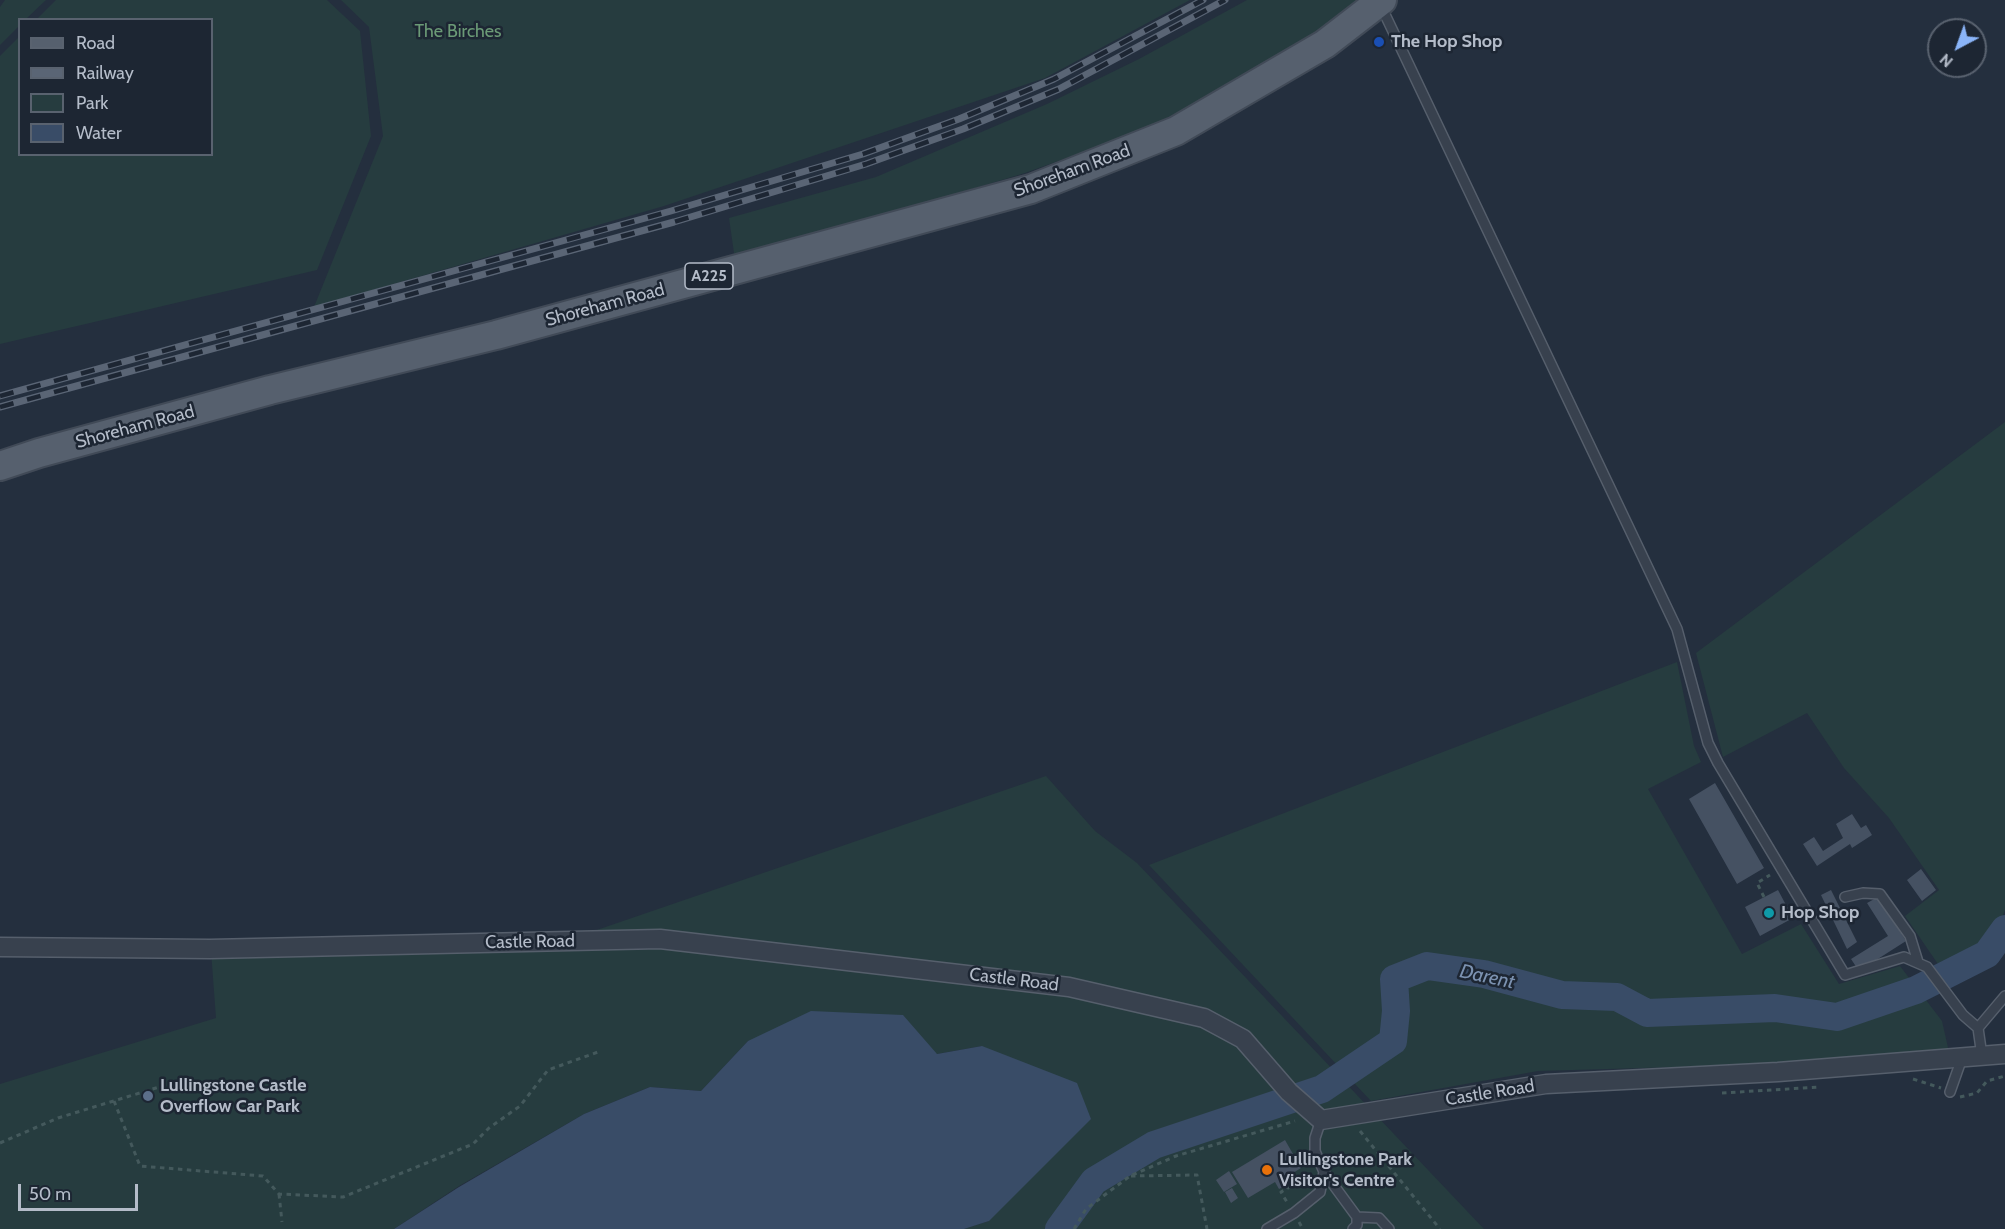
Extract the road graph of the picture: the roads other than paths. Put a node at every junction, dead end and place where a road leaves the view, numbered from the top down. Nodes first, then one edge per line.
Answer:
1 (1381, 1) edge
2 (0, 466) edge
3 (1845, 897) dead end
4 (0, 947) edge
5 (1923, 965) junction
6 (2005, 996) edge
7 (1978, 1028) junction
8 (2005, 1054) edge
9 (1982, 1056) junction
10 (1962, 1058) junction
11 (1950, 1092) road end
12 (1311, 1112) junction
13 (1324, 1172) junction
14 (1358, 1217) junction
15 (1267, 1229) edge
16 (1353, 1229) edge
17 (1389, 1229) edge

1 - 2 main road, Shoreham Road / A225
1 - 5 lane
3 - 5 lane
4 - 12 street, Castle Road
5 - 7 lane
6 - 7 lane
7 - 9 lane
8 - 9 street, Castle Road
9 - 10 street, Castle Road
10 - 11 lane
10 - 12 street, Castle Road
12 - 13 lane
13 - 14 lane
13 - 15 lane
14 - 16 lane
14 - 17 lane

